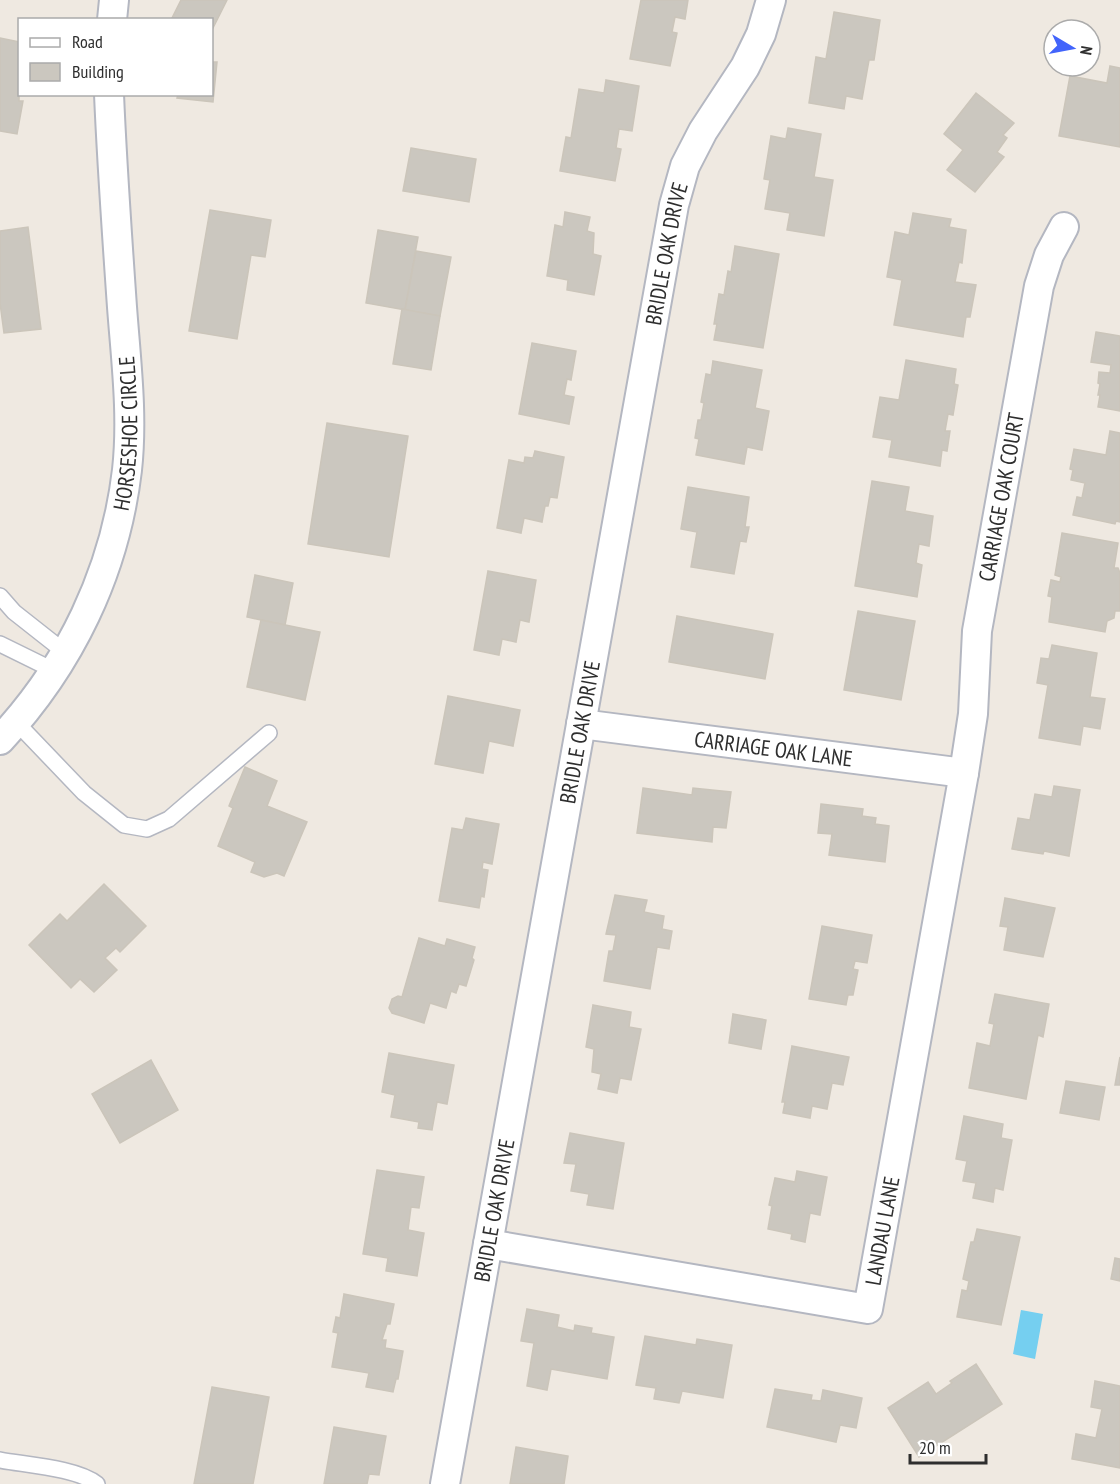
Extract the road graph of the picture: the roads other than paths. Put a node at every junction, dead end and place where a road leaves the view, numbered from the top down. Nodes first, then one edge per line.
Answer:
1 (114, 0) edge
2 (771, 0) edge
3 (112, 18) edge
4 (109, 96) edge
5 (1064, 227) dead end
6 (0, 596) edge
7 (0, 644) edge
8 (60, 662) junction
9 (581, 724) junction
10 (8, 731) edge
11 (269, 733) dead end
12 (964, 773) junction
13 (488, 1244) junction
14 (0, 1460) edge
15 (97, 1484) edge
16 (445, 1484) edge

1 - 3 street
2 - 9 street, BRIDLE OAK DRIVE
4 - 8 street, HORSESHOE CIRCLE
5 - 12 street, CARRIAGE OAK COURT
6 - 8 lane
7 - 8 lane
8 - 10 street, HORSESHOE CIRCLE
9 - 12 street, CARRIAGE OAK LANE
9 - 13 street, BRIDLE OAK DRIVE
10 - 11 lane
12 - 13 street, LANDAU LANE
13 - 16 street, BRIDLE OAK DRIVE
14 - 15 lane

